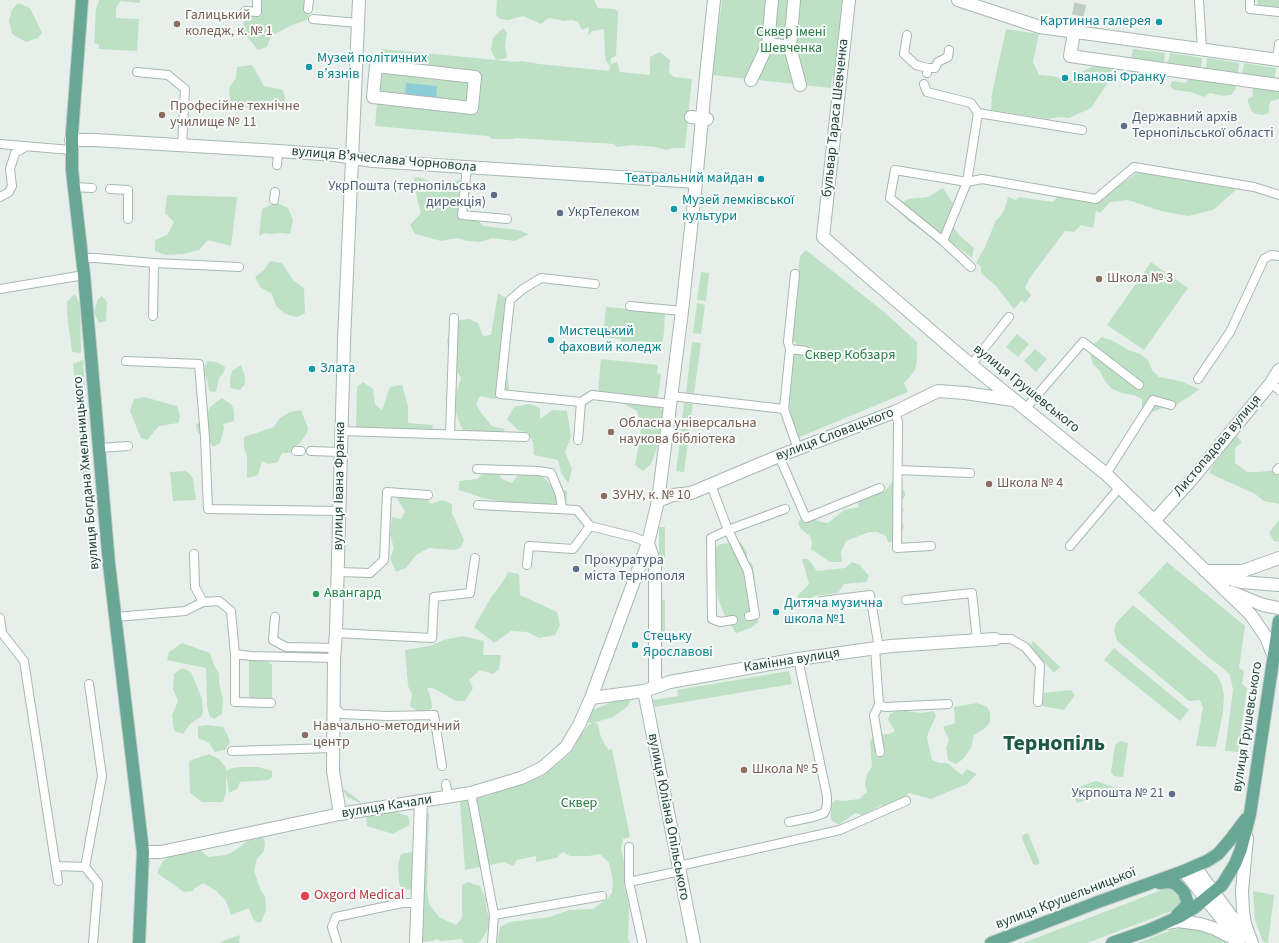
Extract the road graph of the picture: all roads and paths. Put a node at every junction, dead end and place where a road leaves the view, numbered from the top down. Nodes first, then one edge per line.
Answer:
1 (82, 0) edge
2 (258, 0) edge
3 (309, 0) edge
4 (360, 0) edge
5 (714, 0) edge
6 (772, 0) edge
7 (794, 0) edge
8 (849, 0) edge
9 (958, 0) edge
10 (1199, 0) edge
11 (1250, 0) edge
12 (308, 9) dead end
13 (245, 11) dead end
14 (1279, 12) edge
15 (313, 19) dead end
16 (358, 23) junction
17 (1074, 33) junction
18 (907, 35) dead end
19 (768, 44) junction
20 (1279, 44) edge
21 (790, 47) junction
22 (949, 50) dead end
23 (1202, 50) junction
24 (1278, 60) edge
25 (137, 72) dead end
26 (751, 80) dead end
27 (924, 84) dead end
28 (800, 85) dead end
29 (1279, 85) edge
30 (373, 97) joint
31 (978, 114) junction
32 (1082, 130) dead end
33 (1, 143) edge
34 (71, 145) junction
35 (182, 146) junction
36 (25, 147) junction
37 (278, 151) junction
38 (352, 158) junction
39 (277, 165) dead end
40 (467, 167) junction
41 (696, 182) junction
42 (967, 182) junction
43 (74, 187) junction
44 (92, 188) dead end
45 (110, 189) dead end
46 (1279, 195) edge
47 (0, 197) edge
48 (128, 219) dead end
49 (507, 219) dead end
50 (823, 237) joint
51 (943, 241) junction
52 (1279, 256) edge
53 (82, 258) junction
54 (154, 263) junction
55 (239, 267) dead end
56 (971, 267) dead end
57 (795, 274) dead end
58 (84, 275) junction
59 (595, 284) dead end
60 (0, 289) edge
61 (630, 306) dead end
62 (682, 311) junction
63 (152, 316) dead end
64 (1009, 317) dead end
65 (454, 318) dead end
66 (790, 349) junction
67 (806, 351) dead end
68 (126, 361) dead end
69 (971, 365) junction
70 (1279, 370) edge
71 (1198, 379) dead end
72 (1139, 385) dead end
73 (1275, 387) edge
74 (671, 400) junction
75 (1014, 400) junction
76 (581, 402) junction
77 (1171, 405) dead end
78 (1026, 408) junction
79 (784, 409) junction
80 (895, 412) junction
81 (341, 431) junction
82 (450, 434) junction
83 (525, 437) dead end
84 (578, 440) dead end
85 (128, 446) dead end
86 (99, 448) junction
87 (798, 449) junction
88 (311, 451) dead end
89 (341, 452) junction
90 (779, 456) junction
91 (477, 469) dead end
92 (898, 470) junction
93 (970, 473) dead end
94 (1106, 474) junction
95 (711, 484) junction
96 (1120, 487) junction
97 (880, 488) dead end
98 (428, 495) dead end
99 (658, 501) junction
100 (478, 505) dead end
101 (562, 508) junction
102 (785, 509) dead end
103 (339, 511) junction
104 (1154, 521) junction
105 (590, 526) junction
106 (728, 530) junction
107 (648, 543) junction
108 (931, 546) dead end
109 (1070, 546) dead end
110 (194, 554) dead end
111 (475, 558) dead end
112 (1279, 558) edge
113 (527, 565) dead end
114 (1205, 570) junction
115 (338, 572) junction
116 (1279, 585) edge
117 (1225, 590) junction
118 (906, 600) dead end
119 (822, 601) dead end
120 (203, 602) junction
121 (1279, 608) edge
122 (749, 616) dead end
123 (116, 617) junction
124 (275, 617) dead end
125 (0, 618) edge
126 (733, 620) dead end
127 (1279, 621) edge
128 (336, 633) junction
129 (996, 639) joint
130 (977, 640) junction
131 (877, 648) junction
132 (334, 653) junction
133 (235, 654) junction
134 (1274, 657) junction
135 (798, 659) junction
136 (89, 684) dead end
137 (655, 686) junction
138 (644, 691) junction
139 (591, 698) junction
140 (1038, 702) dead end
141 (271, 703) dead end
142 (948, 704) dead end
143 (879, 705) junction
144 (334, 708) junction
145 (333, 748) junction
146 (232, 751) dead end
147 (880, 752) dead end
148 (442, 766) dead end
149 (446, 784) dead end
150 (471, 793) junction
151 (448, 797) junction
152 (421, 801) junction
153 (906, 801) dead end
154 (340, 814) junction
155 (1250, 814) junction
156 (789, 822) dead end
157 (630, 847) dead end
158 (143, 852) junction
159 (56, 866) junction
160 (85, 868) junction
161 (679, 868) junction
162 (1190, 869) junction
163 (58, 881) dead end
164 (629, 882) junction
165 (1151, 883) junction
166 (1210, 895) junction
167 (602, 896) dead end
168 (417, 903) junction
169 (494, 915) junction
170 (1166, 923) junction
171 (642, 941) dead end
172 (1240, 942) edge
173 (93, 943) edge
174 (139, 943) edge
175 (337, 943) edge
176 (416, 943) edge
177 (492, 943) edge
178 (694, 943) edge
179 (991, 943) edge
180 (1112, 943) edge
181 (1252, 943) edge

1 - 34 main road, вулиця Богдана Хмельницького
2 - 13 lane
3 - 12 lane
4 - 16 street, вулиця Івана Франка
5 - 41 street
6 - 19 street
7 - 21 street
8 - 50 street, бульвар Тараса Шевченка
9 - 17 street
10 - 23 lane
11 - 14 lane
15 - 16 lane
16 - 38 street, вулиця Івана Франка
17 - 23 street
17 - 29 street
18 - 22 lane
19 - 21 street
19 - 26 street
20 - 24 lane
21 - 28 street
23 - 24 street
25 - 35 lane
27 - 31 lane
30 - 30 street
31 - 32 lane
31 - 42 lane
33 - 36 lane
34 - 35 street, вулиця Вʼячеслава Чорновола
34 - 36 lane
34 - 43 main road, вулиця Богдана Хмельницького
35 - 37 street, вулиця Вʼячеслава Чорновола
36 - 47 lane
37 - 38 street, вулиця Вʼячеслава Чорновола
37 - 39 lane
38 - 40 street, вулиця Вʼячеслава Чорновола
38 - 81 street, вулиця Івана Франка
40 - 41 street, вулиця Вʼячеслава Чорновола
40 - 49 lane
41 - 62 street
42 - 46 lane
42 - 51 lane
42 - 51 lane
43 - 44 lane
43 - 53 main road, вулиця Богдана Хмельницького
45 - 48 lane
50 - 69 street, вулиця Грушевського
51 - 56 lane
52 - 71 lane
53 - 54 lane
53 - 58 main road, вулиця Богдана Хмельницького
54 - 55 lane
54 - 63 lane
57 - 66 lane
58 - 60 lane
58 - 86 main road, вулиця Богдана Хмельницького
59 - 76 lane
61 - 62 lane
62 - 74 street
64 - 69 lane
65 - 82 lane
66 - 67 lane
66 - 79 lane
68 - 103 lane
69 - 75 street, вулиця Грушевського
70 - 73 street, Листопадова вулиця
72 - 78 lane
73 - 104 street, Листопадова вулиця
74 - 76 lane
74 - 79 lane
74 - 99 street
75 - 78 street, вулиця Грушевського
75 - 80 street, вулиця Словацького
76 - 84 lane
77 - 94 lane
78 - 94 street, вулиця Грушевського
79 - 87 lane
80 - 87 street, вулиця Словацького
80 - 92 lane
81 - 82 lane
81 - 89 street, вулиця Івана Франка
82 - 83 lane
85 - 86 lane
86 - 123 main road, вулиця Богдана Хмельницького
87 - 90 street, вулиця Словацького
88 - 89 lane
89 - 103 street, вулиця Івана Франка
90 - 95 street, вулиця Словацького
90 - 97 lane
91 - 101 lane
92 - 93 lane
92 - 108 lane
94 - 96 street, вулиця Грушевського
95 - 99 street, вулиця Словацького
95 - 106 lane
96 - 104 street, вулиця Грушевського
96 - 109 lane
98 - 115 lane
99 - 107 street
100 - 101 lane
101 - 105 lane
102 - 106 lane
103 - 115 street, вулиця Івана Франка
104 - 114 street, вулиця Грушевського
105 - 107 lane
105 - 113 lane
106 - 122 lane
106 - 126 lane
107 - 137 street
107 - 139 street
110 - 120 lane
111 - 128 lane
112 - 114 street
114 - 116 street, вулиця Грушевського
114 - 117 street, вулиця Грушевського
115 - 128 street, вулиця Івана Франка
117 - 121 street, вулиця Грушевського
117 - 134 street, вулиця Грушевського
118 - 130 lane
119 - 131 lane
120 - 123 lane
120 - 133 lane
123 - 158 main road, вулиця Богдана Хмельницького
124 - 132 lane
125 - 159 lane
127 - 134 main road
128 - 132 street, вулиця Івана Франка
129 - 130 street, Камінна вулиця
129 - 140 lane
130 - 131 street, Камінна вулиця
131 - 135 street, Камінна вулиця
131 - 143 lane
132 - 133 lane
132 - 144 street, вулиця Івана Франка
133 - 141 lane
134 - 155 main road, вулиця Грушевського
135 - 137 street, Камінна вулиця
135 - 156 lane
136 - 160 lane
137 - 138 street, Камінна вулиця
138 - 139 street, Камінна вулиця
138 - 161 street, вулиця Юліана Опільського
139 - 150 street, вулиця Качали
142 - 143 lane
143 - 147 lane
144 - 145 street, вулиця Івана Франка
144 - 148 lane
145 - 146 lane
145 - 154 street, вулиця Івана Франка
149 - 151 lane
150 - 151 street, вулиця Качали
150 - 169 lane
151 - 152 street, вулиця Качали
152 - 154 street, вулиця Качали
152 - 168 street
153 - 161 lane
154 - 158 street, вулиця Качали
155 - 162 main road, вулиця Крушельницької
155 - 166 main road, вулиця Крушельницької
155 - 181 street
157 - 164 lane
158 - 174 main road, вулиця Богдана Хмельницького
159 - 160 lane
159 - 163 lane
160 - 173 lane
161 - 164 lane
161 - 178 street, вулиця Юліана Опільського
162 - 165 main road, вулиця Крушельницької
162 - 166 street
164 - 171 lane
165 - 170 main road, вулиця Крушельницької
165 - 179 main road, вулиця Крушельницької
166 - 170 main road, вулиця Крушельницької
166 - 172 street
166 - 181 street
167 - 169 lane
168 - 175 lane
168 - 176 street
169 - 177 lane
170 - 172 street
170 - 180 main road, вулиця Крушельницької

